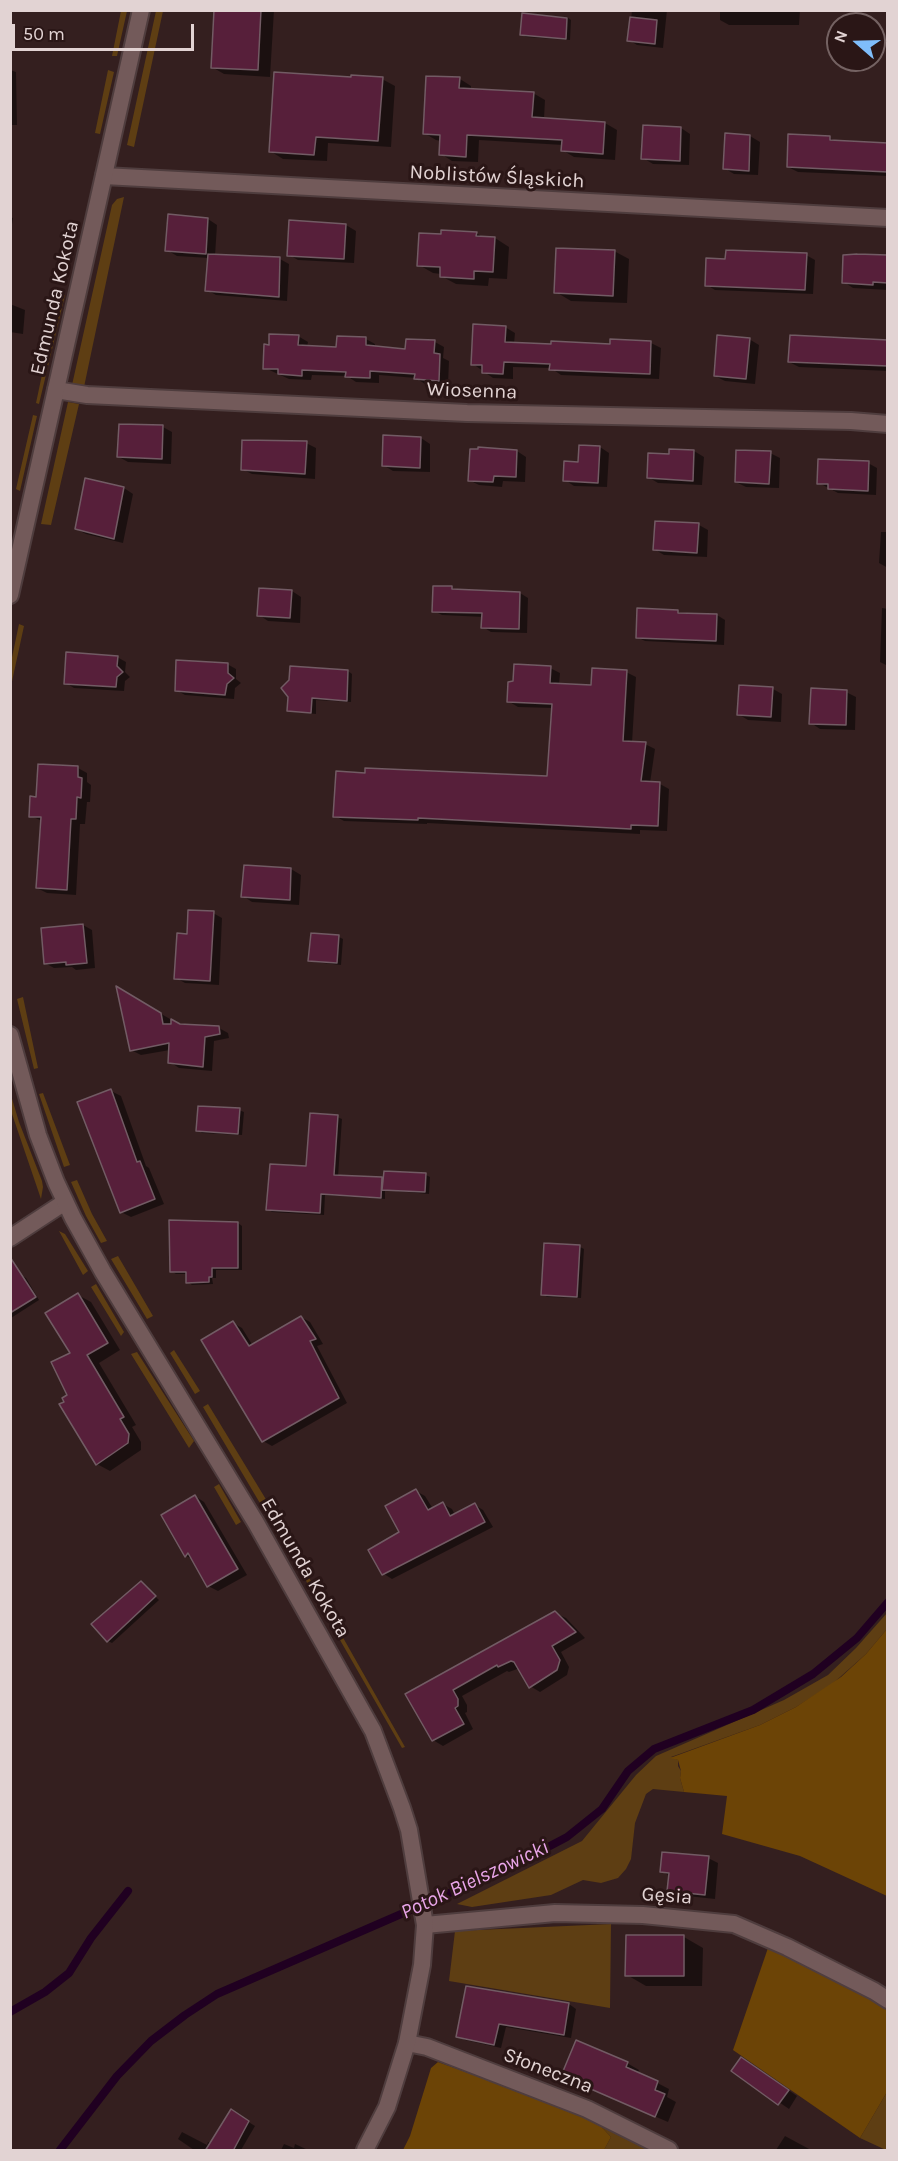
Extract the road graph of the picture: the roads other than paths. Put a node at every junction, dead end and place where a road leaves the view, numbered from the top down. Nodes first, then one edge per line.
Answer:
1 (141, 10) edge
2 (104, 176) junction
3 (888, 218) edge
4 (56, 390) junction
5 (888, 424) edge
6 (10, 595) edge
7 (10, 1035) edge
8 (64, 1202) junction
9 (10, 1238) edge
10 (425, 1922) junction
11 (888, 2000) edge
12 (407, 2043) junction
13 (365, 2151) edge
14 (669, 2151) edge

1 - 2 street, Edmunda Kokota
2 - 3 street, Noblistów Śląskich
2 - 4 street, Edmunda Kokota
4 - 5 street, Wiosenna
4 - 6 street, Edmunda Kokota
7 - 8 street, Edmunda Kokota
8 - 9 street
8 - 10 street, Edmunda Kokota
10 - 11 street, Gęsia
10 - 12 street, Edmunda Kokota
12 - 13 street, Edmunda Kokota
12 - 14 street, Słoneczna

